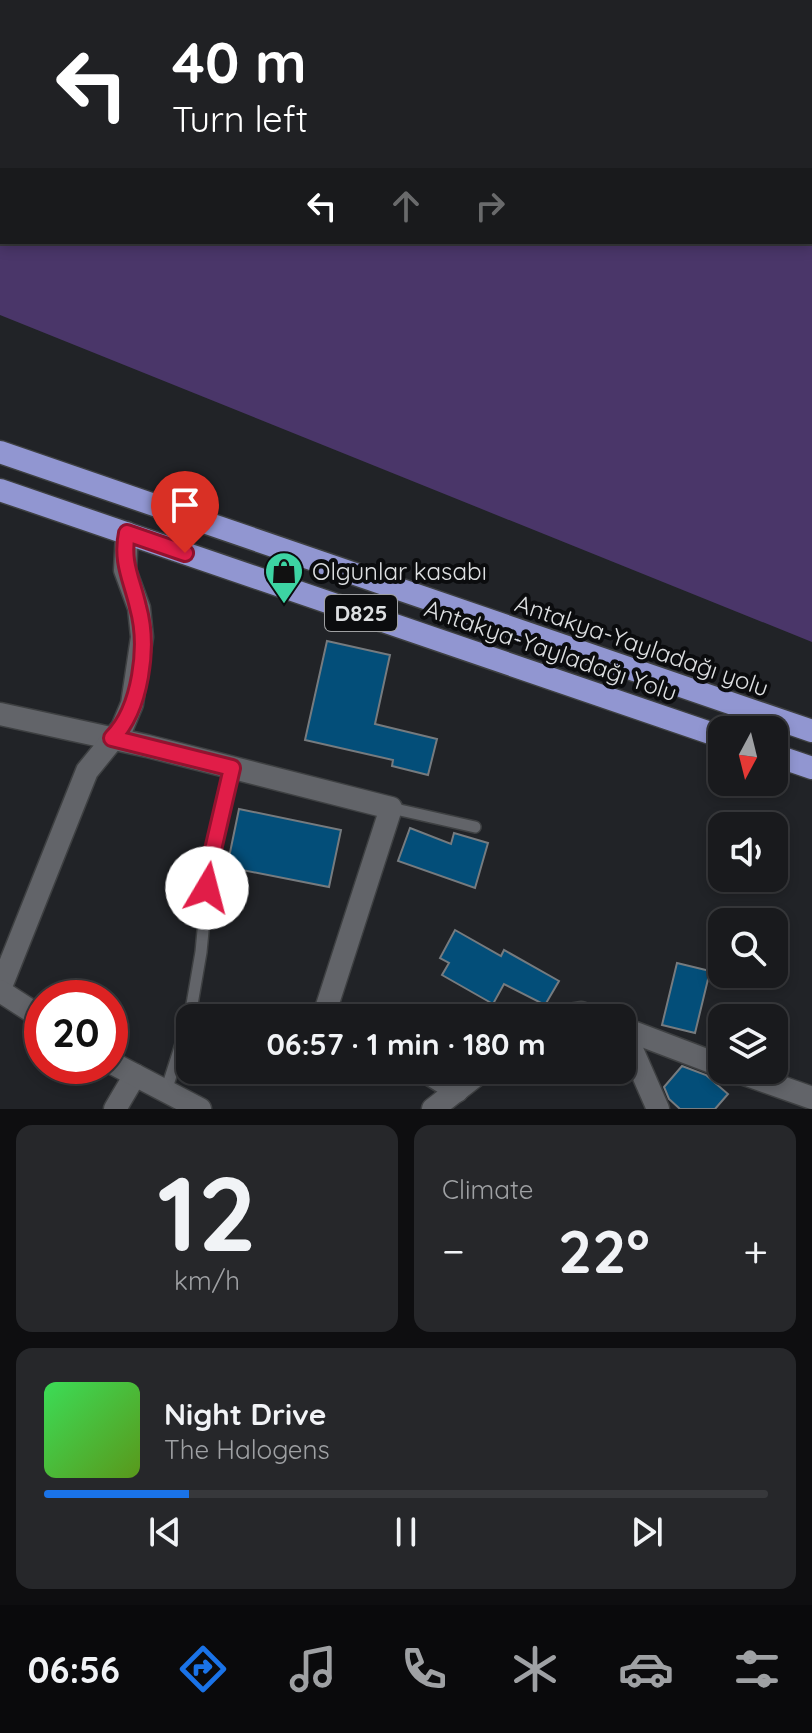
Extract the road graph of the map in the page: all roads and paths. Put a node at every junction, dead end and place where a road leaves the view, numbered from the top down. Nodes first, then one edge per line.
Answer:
1 (0, 452) edge
2 (0, 490) edge
3 (127, 533) junction
4 (0, 714) edge
5 (812, 731) edge
6 (708, 732) edge
7 (112, 738) junction
8 (788, 760) edge
9 (232, 768) junction
10 (812, 768) edge
11 (391, 808) junction
12 (475, 827) dead end
13 (0, 990) edge
14 (328, 1004) edge
15 (24, 1006) edge
16 (636, 1034) edge
17 (636, 1060) edge
18 (708, 1061) edge
19 (128, 1071) edge
20 (135, 1075) junction
21 (446, 1084) edge
22 (466, 1084) edge
23 (772, 1084) edge
24 (166, 1091) junction
25 (457, 1091) junction
26 (812, 1098) edge
27 (115, 1109) edge
28 (200, 1109) edge
29 (433, 1109) edge
30 (658, 1109) edge

1 - 5 highway, Antakya-Yayladağı yolu / D825
2 - 3 highway, Antakya-Yayladağı Yolu / D825
3 - 6 highway, Antakya-Yayladağı Yolu / D825
3 - 7 street
4 - 7 street
7 - 9 street
7 - 13 street
8 - 10 highway
9 - 11 street
9 - 24 lane
11 - 12 lane
11 - 14 street
13 - 15 street
16 - 18 street
17 - 30 street
19 - 20 street
20 - 24 street
20 - 27 street
21 - 25 street
22 - 25 street
23 - 26 street
24 - 28 street
25 - 29 street

